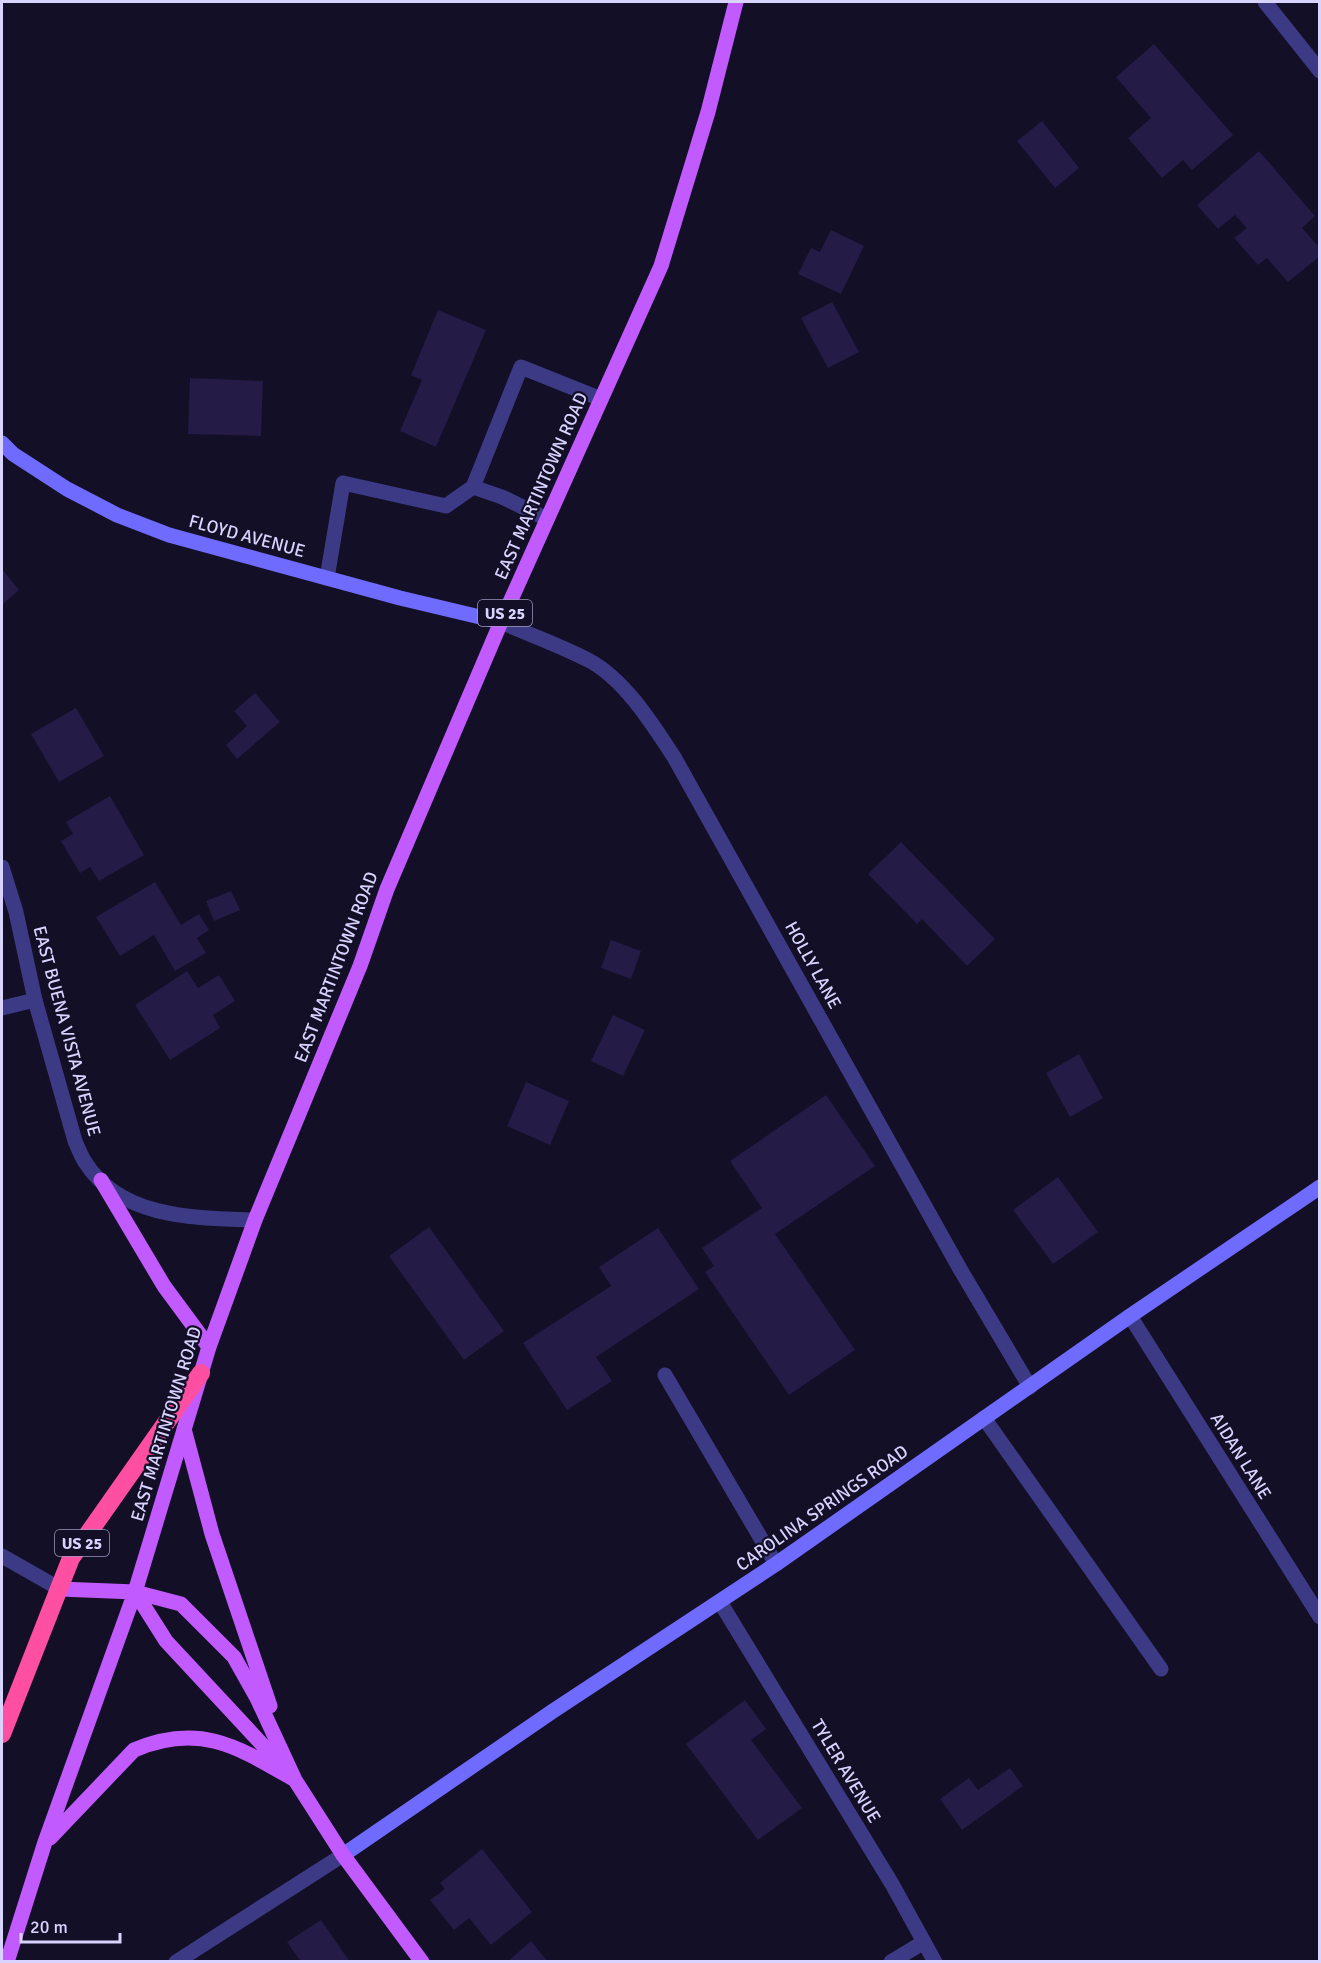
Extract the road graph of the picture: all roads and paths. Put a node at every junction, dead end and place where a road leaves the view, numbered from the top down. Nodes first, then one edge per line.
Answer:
1 (736, 2) edge
2 (1265, 2) edge
3 (1320, 71) edge
4 (601, 399) junction
5 (2, 443) edge
6 (473, 487) junction
7 (547, 519) junction
8 (327, 578) junction
9 (501, 622) junction
10 (2, 867) edge
11 (35, 1000) junction
12 (2, 1008) edge
13 (101, 1180) junction
14 (1320, 1187) edge
15 (255, 1220) junction
16 (1130, 1316) junction
17 (209, 1347) junction
18 (201, 1373) junction
19 (665, 1375) dead end
20 (1030, 1388) junction
21 (984, 1418) junction
22 (184, 1429) junction
23 (2, 1556) edge
24 (776, 1564) junction
25 (60, 1589) junction
26 (135, 1592) junction
27 (720, 1602) junction
28 (1320, 1617) edge
29 (1161, 1670) dead end
30 (2, 1734) edge
31 (295, 1780) junction
32 (45, 1842) junction
33 (343, 1856) junction
34 (924, 1942) junction
35 (7, 1962) edge
36 (176, 1962) edge
37 (422, 1962) edge
38 (891, 1962) edge
39 (935, 1962) edge

1 - 4 main road, EAST MARTINTOWN ROAD / US 25
2 - 3 street
4 - 6 street
4 - 7 main road, EAST MARTINTOWN ROAD / US 25
5 - 8 street, FLOYD AVENUE
6 - 7 street
6 - 8 street
7 - 9 main road, EAST MARTINTOWN ROAD / US 25
8 - 9 street, FLOYD AVENUE
9 - 15 main road, EAST MARTINTOWN ROAD / US 25
9 - 20 street, HOLLY LANE
10 - 11 street, EAST BUENA VISTA AVENUE
11 - 12 street
11 - 13 street, EAST BUENA VISTA AVENUE
13 - 15 street, EAST BUENA VISTA AVENUE
13 - 17 main road
14 - 16 street, CAROLINA SPRINGS ROAD
15 - 17 main road, EAST MARTINTOWN ROAD / US 25
16 - 20 street, CAROLINA SPRINGS ROAD
16 - 28 street, AIDAN LANE
17 - 18 main road, EAST MARTINTOWN ROAD / US 25
18 - 22 main road, EAST MARTINTOWN ROAD / US 25
18 - 25 highway, US 25
19 - 24 street
20 - 21 street, CAROLINA SPRINGS ROAD
21 - 24 street, CAROLINA SPRINGS ROAD
21 - 29 street
22 - 26 main road, EAST MARTINTOWN ROAD / US 25
22 - 31 main road
23 - 25 street
24 - 27 street, CAROLINA SPRINGS ROAD
25 - 26 main road
25 - 30 highway, US 25
26 - 31 main road
26 - 31 main road
26 - 32 main road, EAST MARTINTOWN ROAD / US 25
27 - 33 street, CAROLINA SPRINGS ROAD
27 - 34 street, TYLER AVENUE
31 - 32 main road
31 - 33 main road
32 - 35 main road, EAST MARTINTOWN ROAD / US 25
33 - 36 street
33 - 37 main road
34 - 38 street
34 - 39 street, TYLER AVENUE

